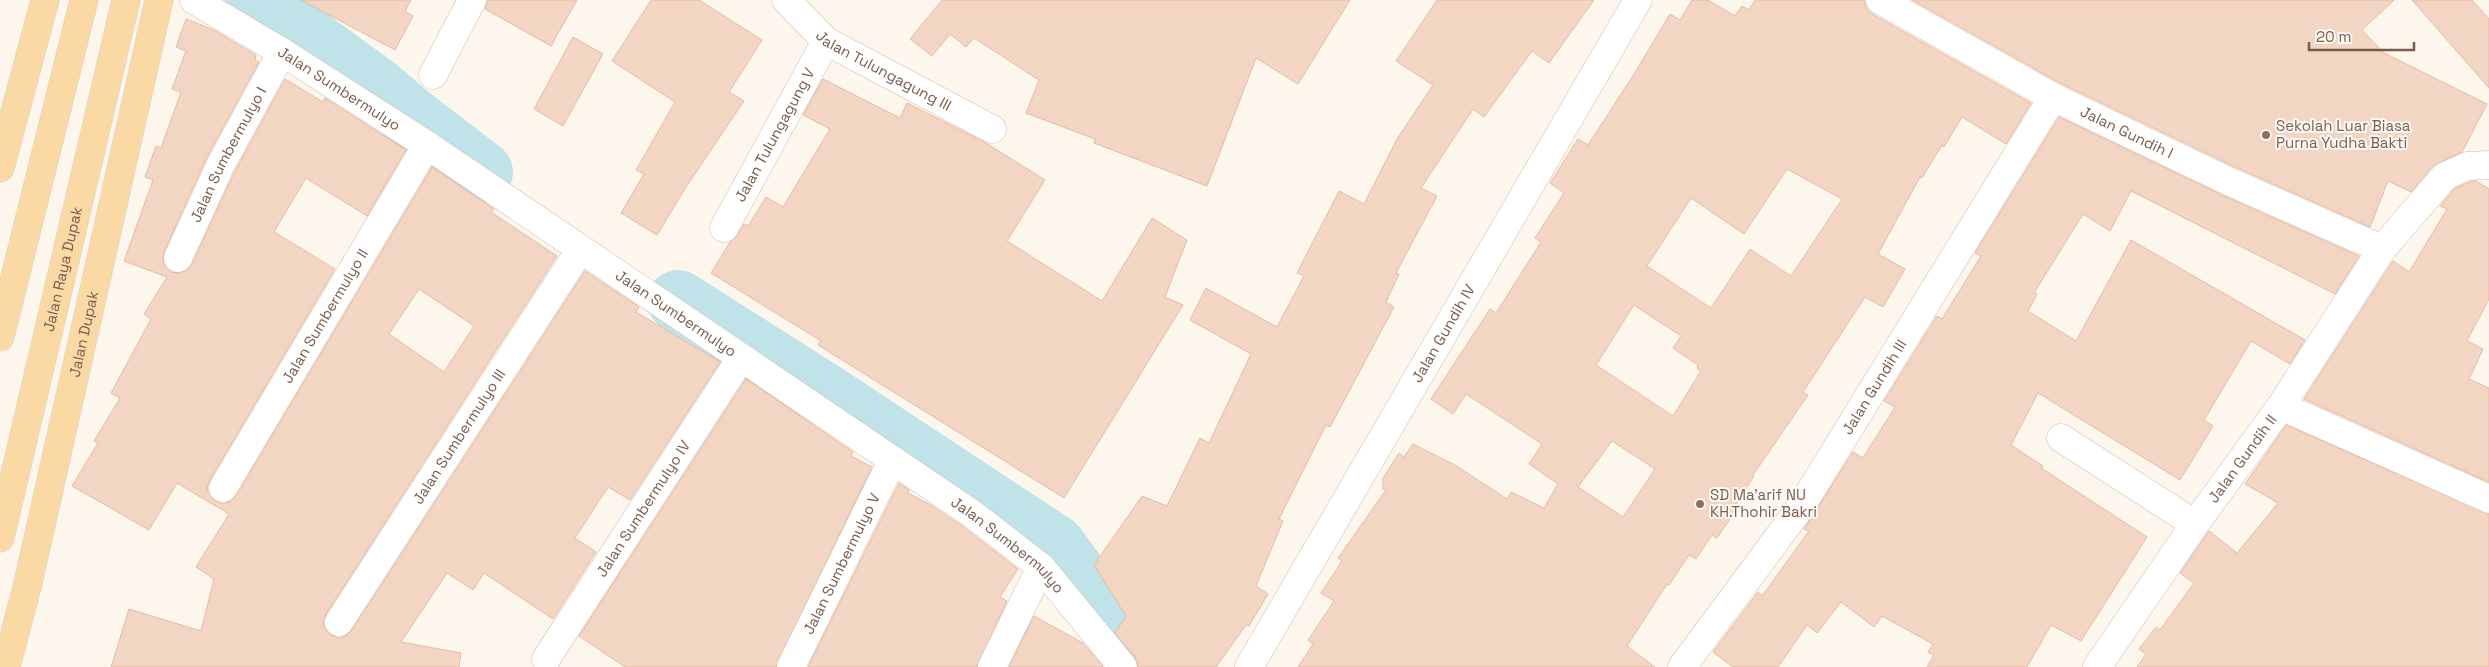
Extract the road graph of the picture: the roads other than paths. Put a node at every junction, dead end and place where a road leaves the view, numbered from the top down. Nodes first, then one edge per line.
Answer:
1 (45, 0) edge
2 (84, 0) edge
3 (126, 0) edge
4 (160, 0) edge
5 (194, 0) edge
6 (472, 0) edge
7 (786, 0) edge
8 (1638, 0) edge
9 (1880, 0) edge
10 (826, 41) junction
11 (282, 52) junction
12 (433, 75) dead end
13 (2053, 97) junction
14 (992, 129) dead end
15 (427, 145) junction
16 (2489, 166) edge
17 (0, 168) edge
18 (724, 228) dead end
19 (2382, 249) junction
20 (580, 250) junction
21 (178, 258) dead end
22 (0, 337) edge
23 (741, 358) junction
24 (2281, 406) junction
25 (2061, 438) dead end
26 (892, 461) junction
27 (223, 488) dead end
28 (2489, 499) edge
29 (2195, 524) junction
30 (0, 538) edge
31 (1041, 567) junction
32 (339, 622) dead end
33 (546, 659) dead end
34 (3, 667) edge
35 (791, 667) edge
36 (992, 667) edge
37 (1123, 667) edge
38 (1249, 667) edge
39 (1682, 667) edge
40 (2097, 667) edge

1 - 17 main road
2 - 22 main road
3 - 30 main road, Jalan Raya Dupak
4 - 34 main road, Jalan Dupak
5 - 11 street, Jalan Sumbermulyo
6 - 12 street
7 - 10 street, Jalan Tulungagung III
8 - 38 street, Jalan Gundih IV
9 - 13 street, Jalan Gundih I
10 - 14 street, Jalan Tulungagung III
10 - 18 street, Jalan Tulungagung V
11 - 15 street, Jalan Sumbermulyo
11 - 21 street, Jalan Sumbermulyo I
13 - 19 street, Jalan Gundih I
13 - 39 street, Jalan Gundih III
15 - 20 street, Jalan Sumbermulyo
15 - 27 street, Jalan Sumbermulyo II
16 - 19 street, Jalan Gundih II
19 - 24 street, Jalan Gundih II
20 - 23 street, Jalan Sumbermulyo
20 - 32 street, Jalan Sumbermulyo III
23 - 26 street, Jalan Sumbermulyo
23 - 33 street, Jalan Sumbermulyo IV
24 - 28 street
24 - 29 street, Jalan Gundih II
25 - 29 street
26 - 31 street, Jalan Sumbermulyo
26 - 35 street, Jalan Sumbermulyo V
29 - 40 street, Jalan Gundih II
31 - 36 street
31 - 37 street, Jalan Sumbermulyo

